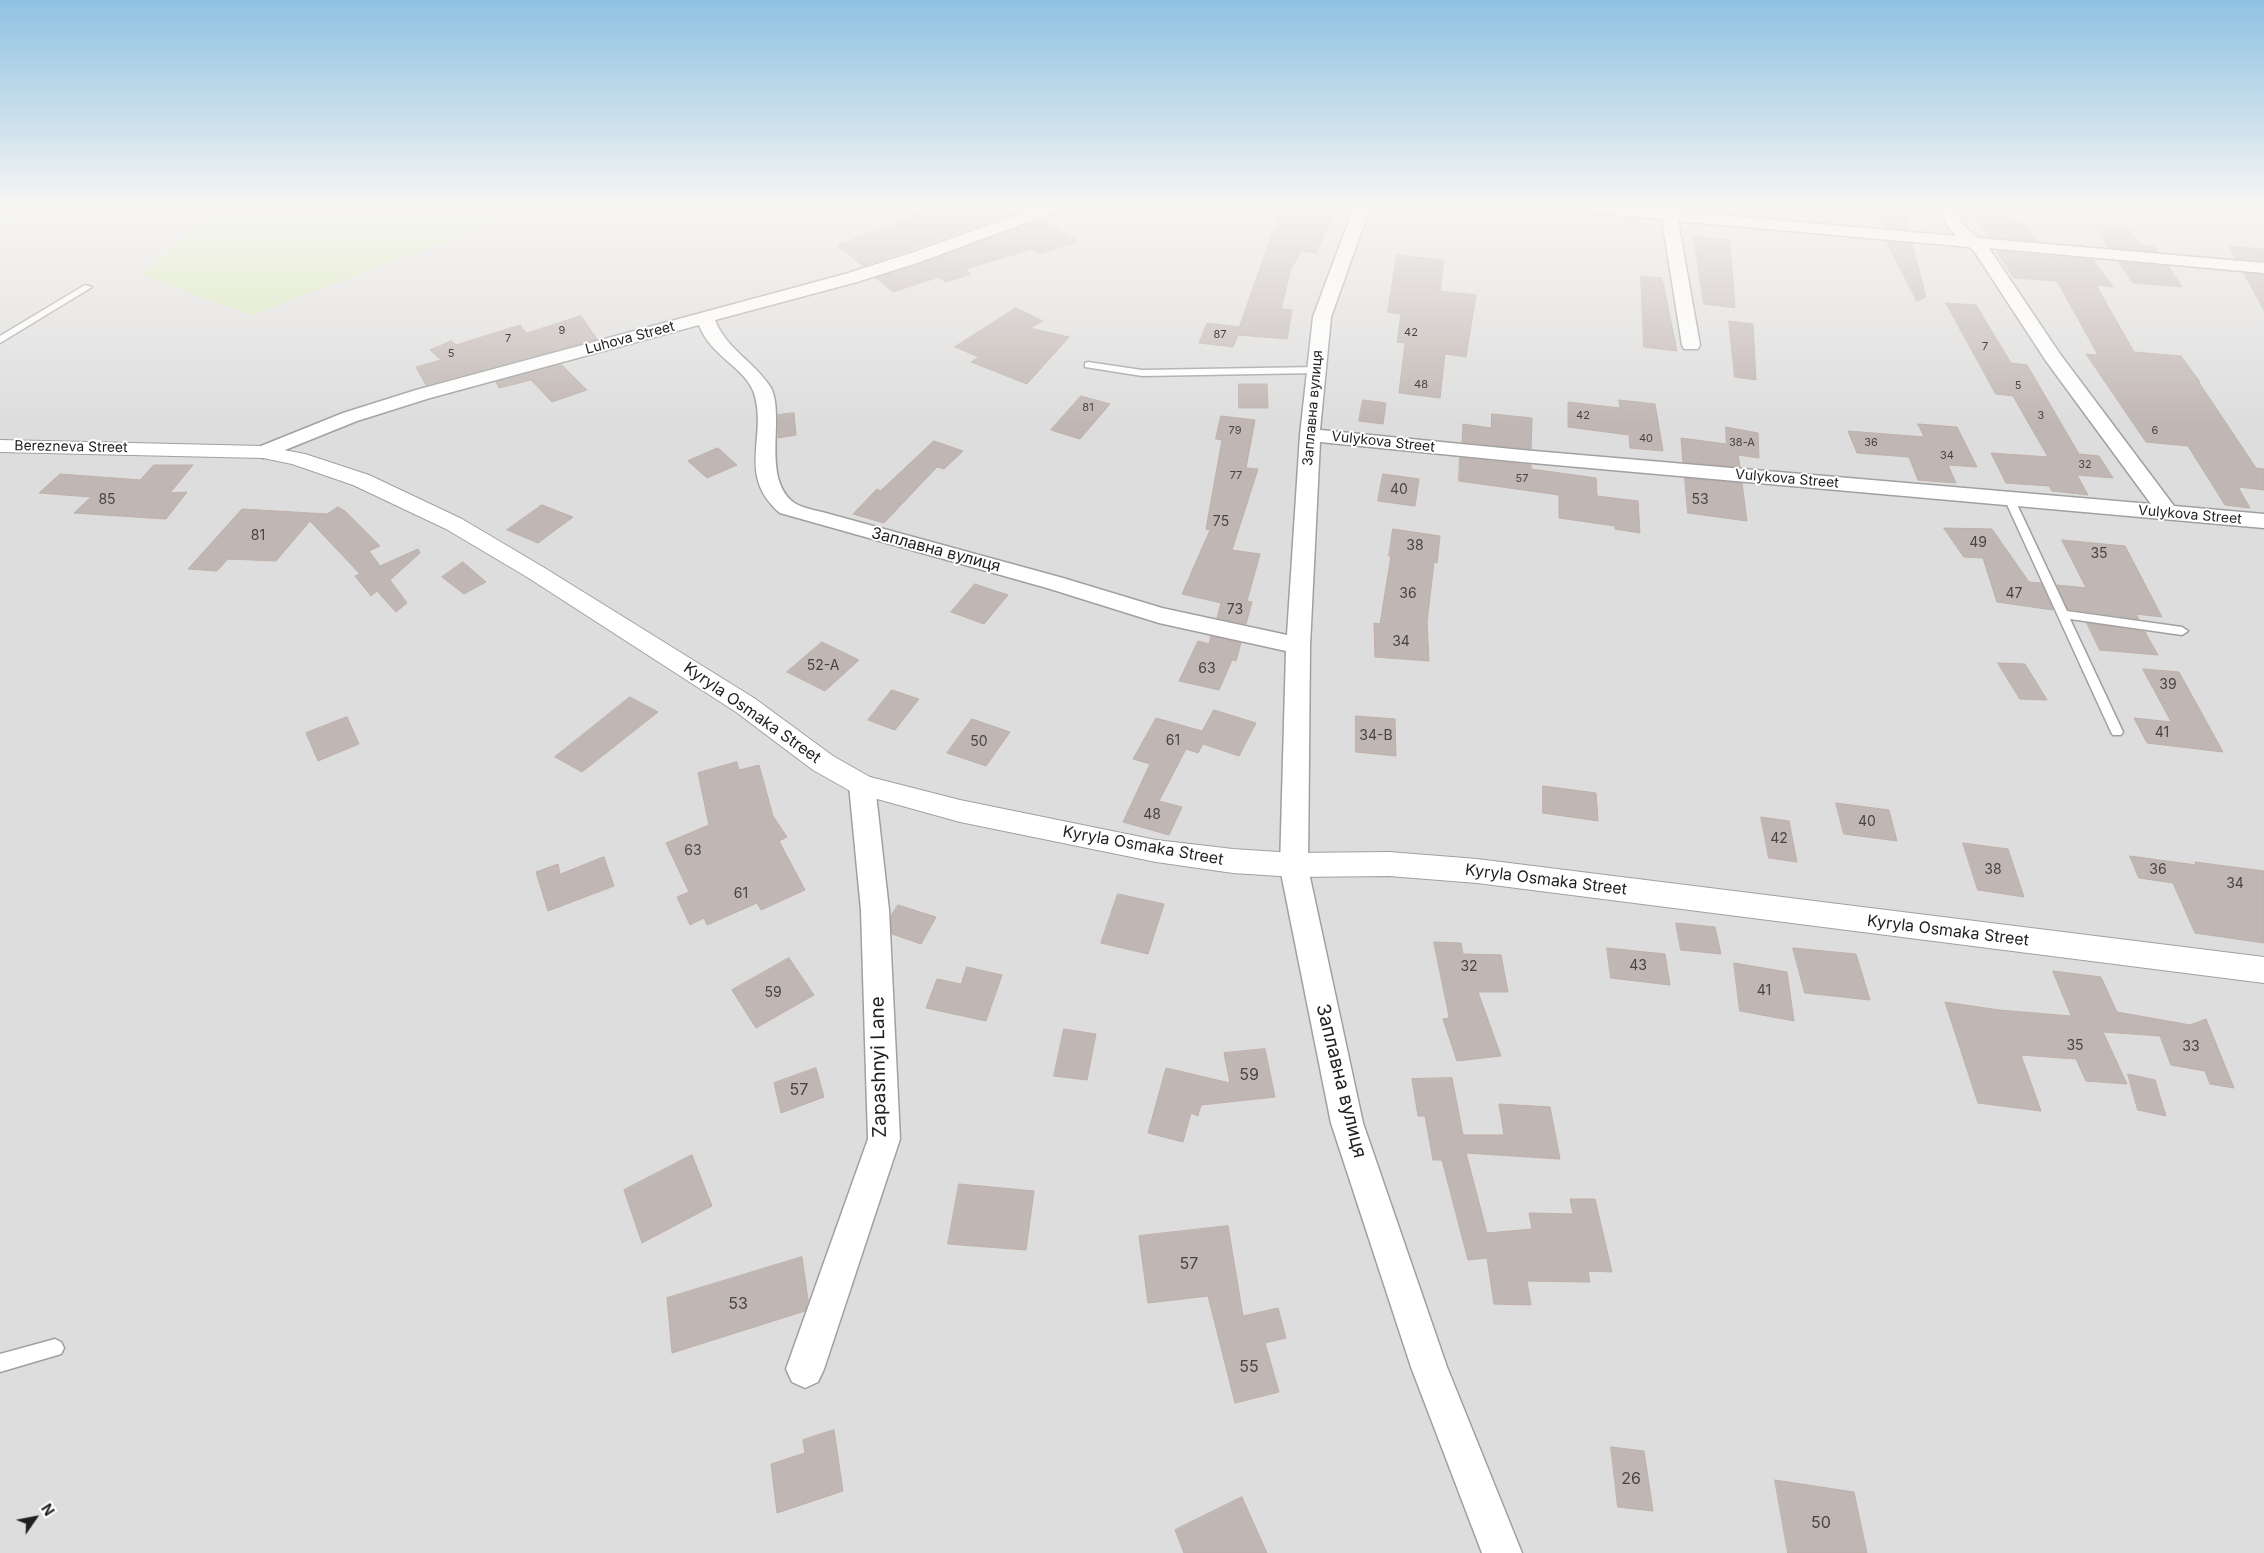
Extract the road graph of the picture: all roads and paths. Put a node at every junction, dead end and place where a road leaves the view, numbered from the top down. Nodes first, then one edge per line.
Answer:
1 (842, 279) edge
2 (1336, 279) edge
3 (1680, 279) edge
4 (2001, 279) edge
5 (88, 287) dead end
6 (706, 317) junction
7 (0, 340) edge
8 (1691, 345) dead end
9 (1088, 365) dead end
10 (1317, 370) junction
11 (1310, 435) junction
12 (0, 446) edge
13 (142, 448) joint
14 (263, 452) junction
15 (2009, 498) junction
16 (2167, 512) junction
17 (2264, 521) edge
18 (2064, 614) junction
19 (2182, 631) dead end
20 (1298, 646) junction
21 (2117, 732) dead end
22 (862, 784) junction
23 (1294, 865) junction
24 (2264, 970) edge
25 (55, 1348) dead end
26 (0, 1363) edge
27 (805, 1369) dead end
28 (1502, 1553) edge

1 - 6 street, Luhova Street
2 - 10 street, Заплавна вулиця
3 - 8 street
4 - 16 street
5 - 7 lane
6 - 14 street, Luhova Street
6 - 20 street, Заплавна вулиця
9 - 10 lane
10 - 11 street, Заплавна вулиця
11 - 15 street, Vulykova Street
11 - 20 street, Заплавна вулиця
12 - 13 street, Berezneva Street
13 - 14 street, Kyryla Osmaka Street
14 - 22 street, Kyryla Osmaka Street
15 - 16 street, Vulykova Street
15 - 18 lane
16 - 17 street, Vulykova Street
18 - 19 lane
18 - 21 lane
20 - 23 street, Заплавна вулиця
22 - 23 street, Kyryla Osmaka Street
22 - 27 street, Zapashnyi Lane
23 - 24 street, Kyryla Osmaka Street
23 - 28 street, Заплавна вулиця
25 - 26 lane

